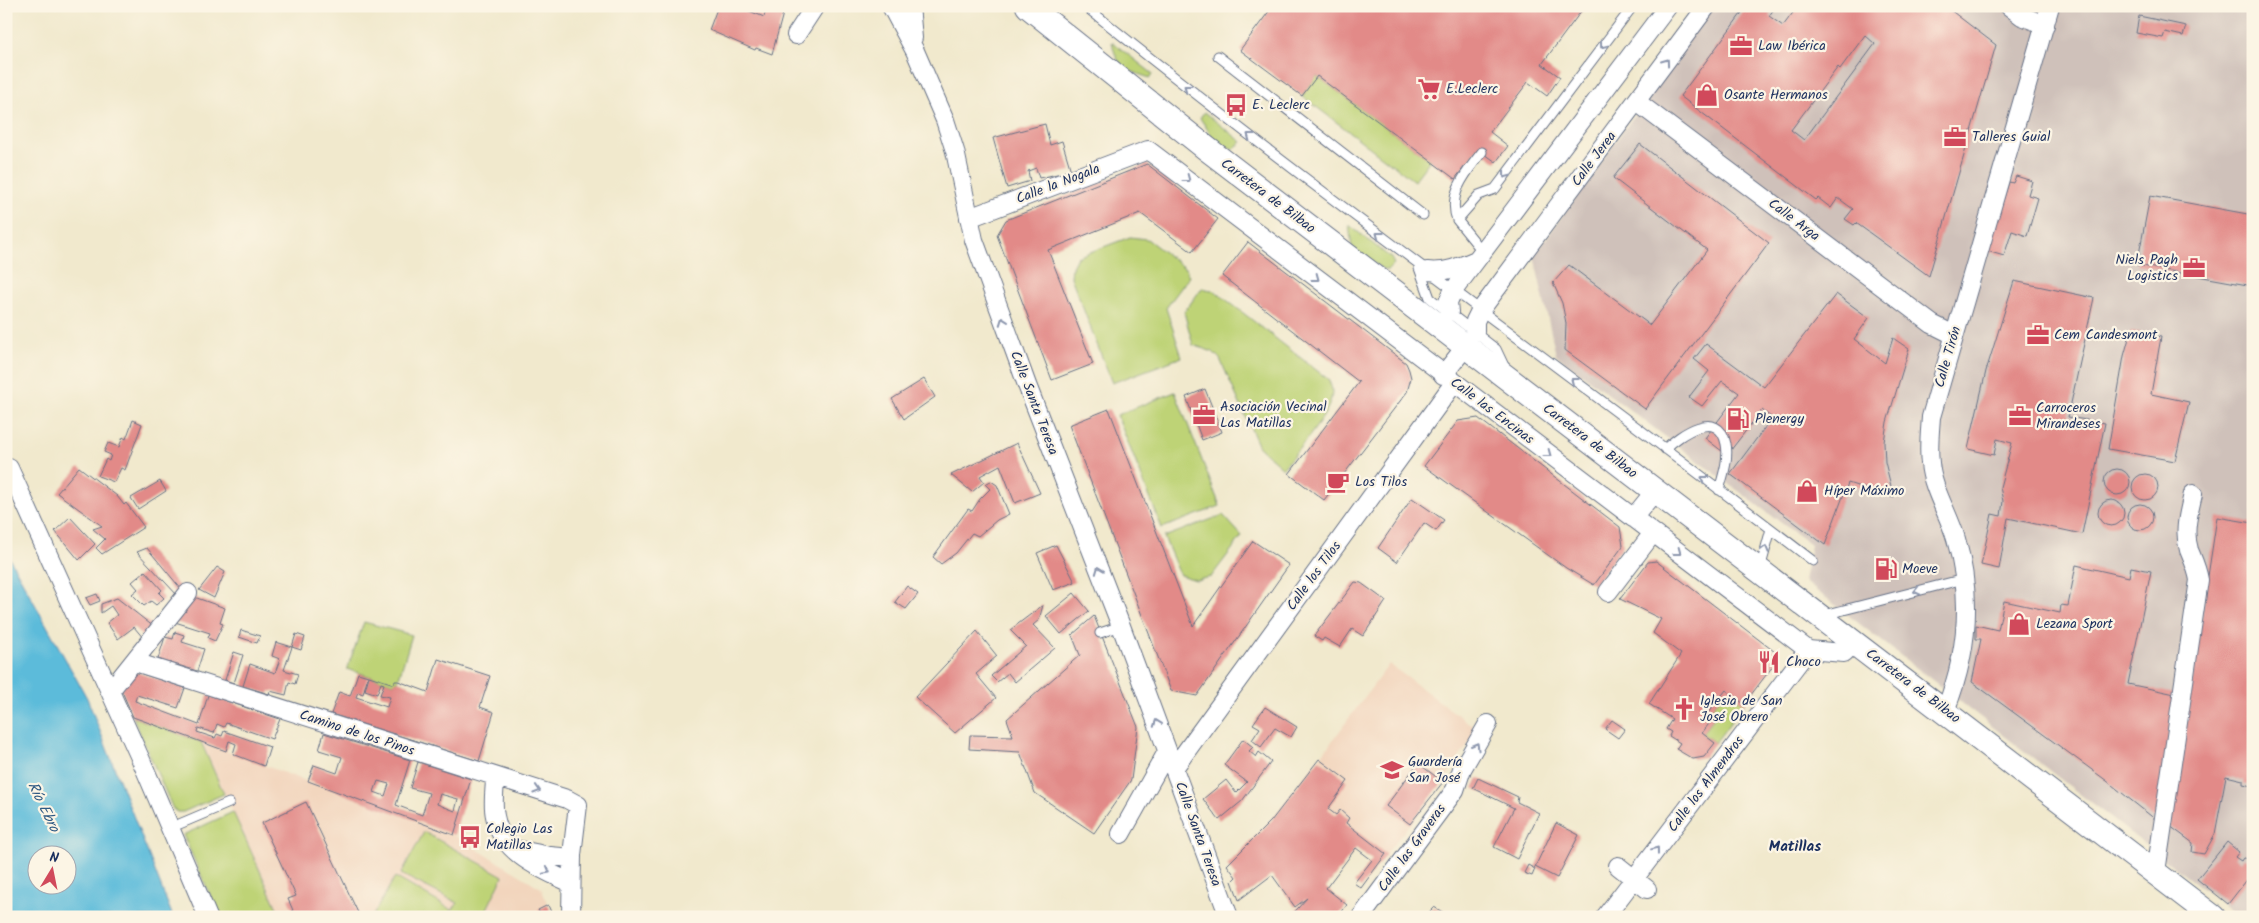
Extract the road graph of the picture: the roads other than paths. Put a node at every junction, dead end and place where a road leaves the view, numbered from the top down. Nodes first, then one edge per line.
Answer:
1 (798, 6) edge
2 (815, 6) edge
3 (891, 6) edge
4 (910, 6) edge
5 (1028, 6) edge
6 (1085, 6) edge
7 (1633, 6) edge
8 (1668, 6) edge
9 (1707, 6) edge
10 (2009, 6) edge
11 (2050, 6) edge
12 (2045, 26) junction
13 (915, 51) junction
14 (1218, 56) dead end
15 (1637, 102) junction
16 (1148, 150) joint
17 (1482, 152) dead end
18 (1423, 214) dead end
19 (968, 218) junction
20 (1457, 220) junction
21 (1480, 256) junction
22 (1422, 268) junction
23 (1453, 291) junction
24 (1480, 311) junction
25 (1448, 312) junction
26 (1954, 335) junction
27 (1470, 339) junction
28 (1448, 379) junction
29 (1665, 449) junction
30 (9, 468) dead end
31 (1719, 490) junction
32 (1656, 491) junction
33 (2193, 494) dead end
34 (1633, 518) junction
35 (1771, 529) junction
36 (1653, 533) junction
37 (1813, 561) dead end
38 (1760, 569) junction
39 (1964, 579) junction
40 (1608, 592) dead end
41 (188, 593) dead end
42 (1820, 616) junction
43 (1121, 626) junction
44 (1100, 633) dead end
45 (1849, 647) junction
46 (1808, 650) junction
47 (135, 662) junction
48 (110, 691) junction
49 (1946, 710) junction
50 (1488, 724) dead end
51 (1170, 760) junction
52 (495, 777) junction
53 (229, 803) dead end
54 (170, 828) junction
55 (1121, 834) dead end
56 (510, 848) junction
57 (572, 858) junction
58 (1618, 866) dead end
59 (2156, 872) junction
60 (571, 883) junction
61 (1641, 884) junction
62 (1366, 915) edge
63 (208, 917) edge
64 (572, 917) edge
65 (1229, 917) edge
66 (1605, 917) edge
67 (2213, 917) edge

1 - 2 street
3 - 13 street, Calle Santa Teresa
4 - 13 street, Calle Santa Teresa
5 - 27 main road, Carretera de Bilbao
22 -> 6 lane
7 -> 20 lane
8 - 21 street
15 -> 9 street, Calle Jerea
10 - 12 street
11 - 12 street, Calle Tirón
12 - 26 street, Calle Tirón
13 - 19 street, Calle Santa Teresa
14 - 18 lane
15 - 24 street, Calle Jerea
15 - 26 street, Calle Arga
16 - 19 street, Calle la Nogala
16 -> 28 street, Calle las Encinas
17 - 20 lane
43 -> 19 street, Calle Santa Teresa
20 - 21 lane
21 - 22 street
21 - 23 street
22 - 23 lane
22 - 25 lane
23 - 24 lane
23 - 25 street
24 - 27 street
29 -> 24 lane
25 - 27 lane
26 - 39 street, Calle Tirón
27 - 28 street, Calle los Tilos
27 - 32 main road, Carretera de Bilbao
28 -> 34 street, Calle las Encinas
28 - 51 street, Calle los Tilos
31 -> 29 lane
29 - 31 lane
30 - 48 street
31 - 35 lane
32 - 34 street
32 - 38 main road, Carretera de Bilbao
33 - 59 street
34 - 36 street, Calle las Encinas
35 - 37 lane
38 -> 35 lane
36 - 40 street
36 -> 46 street, Calle las Encinas
38 - 42 main road, Carretera de Bilbao
39 -> 42 lane
39 - 49 street, Calle Tirón
41 - 47 street
42 - 45 main road, Carretera de Bilbao
43 - 44 lane
51 -> 43 street, Calle Santa Teresa
45 - 46 street
45 - 49 main road, Carretera de Bilbao
61 -> 46 street, Calle los Almendros
47 - 48 street
47 - 52 street, Camino de los Pinos
48 - 54 street
49 - 59 main road, Carretera de Bilbao
62 -> 50 street, Calle las Graveras
51 - 55 street, Calle Santa Teresa
51 - 65 street, Calle Santa Teresa
52 - 56 street
52 -> 57 street, Camino de los Pinos
53 - 54 lane
54 - 63 street
56 - 57 street
56 -> 60 street
57 - 60 street
58 - 61 street
59 - 67 main road, Carretera de Bilbao
60 - 64 street
61 - 66 street, Calle los Almendros

